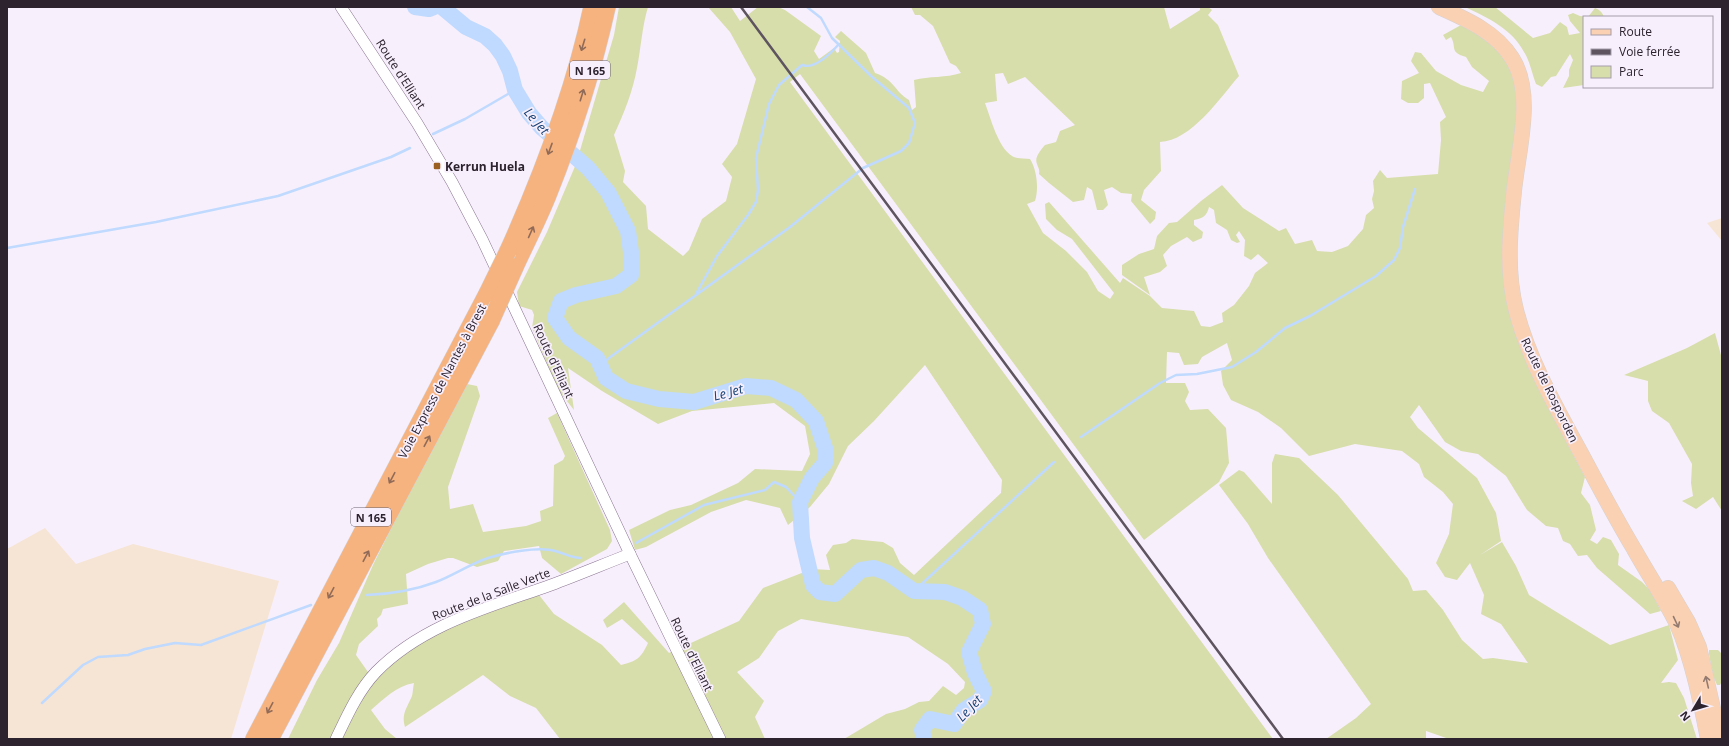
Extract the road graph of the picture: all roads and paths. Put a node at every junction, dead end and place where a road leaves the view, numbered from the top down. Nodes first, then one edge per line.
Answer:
1 (341, 7) edge
2 (592, 7) edge
3 (607, 7) edge
4 (1439, 7) edge
5 (1458, 7) edge
6 (566, 128) junction
7 (630, 554) junction
8 (317, 649) junction
9 (254, 739) edge
10 (270, 739) edge
11 (277, 739) edge
12 (336, 739) edge
13 (720, 739) edge
14 (1708, 739) edge
15 (1720, 739) edge

1 - 7 street, Route d'Elliant
2 -> 6 highway, Voie Express de Nantes à Brest / N 165
6 -> 3 highway, Voie Express de Nantes à Brest / N 165
4 -> 14 main road, Route de Rosporden
15 -> 5 main road, Route de Rosporden
8 -> 6 highway, Voie Express de Nantes à Brest / N 165, bridge
6 -> 9 highway, Voie Express de Nantes à Brest / N 165, bridge
7 - 12 street, Route de la Salle Verte
7 - 13 street, Route d'Elliant
8 - 10 highway, Voie Express de Nantes à Brest / N 165
8 - 11 highway

